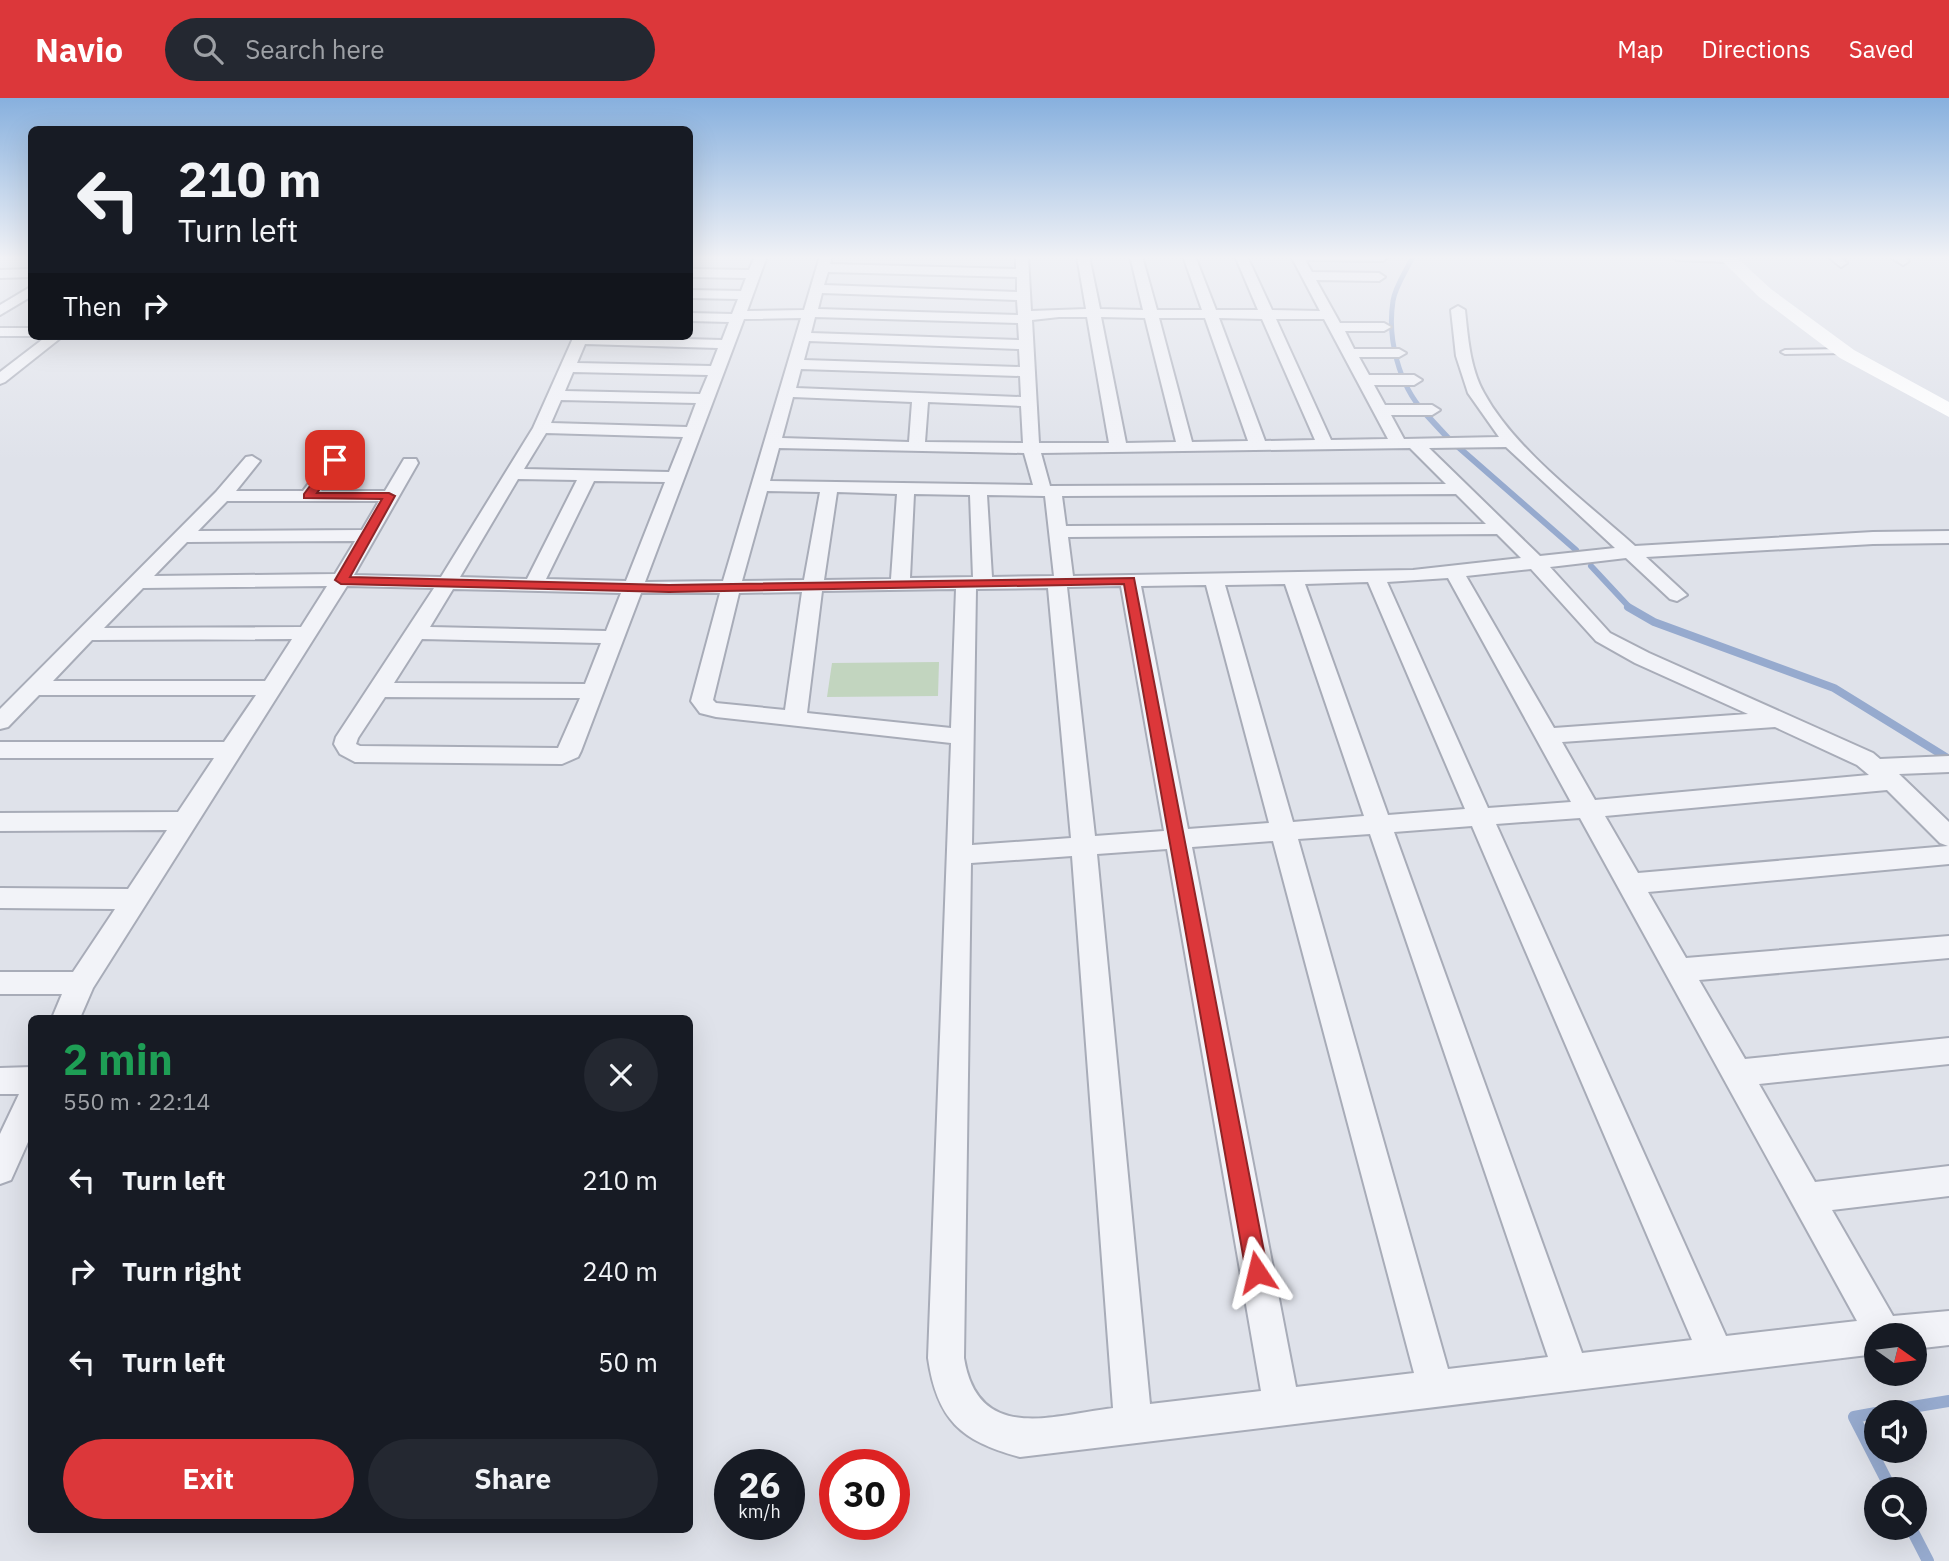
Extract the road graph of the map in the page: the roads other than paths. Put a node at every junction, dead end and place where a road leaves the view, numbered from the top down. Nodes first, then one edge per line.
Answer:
1 (735, 324) edge
2 (807, 324) edge
3 (1025, 324) edge
4 (1095, 324) edge
5 (1154, 324) edge
6 (1214, 324) edge
7 (1272, 324) edge
8 (1334, 324) edge
9 (1360, 324) edge
10 (1460, 324) edge
11 (1807, 324) edge
12 (1384, 327) dead end
13 (28, 331) edge
14 (0, 332) edge
15 (803, 337) junction
16 (51, 340) edge
17 (579, 340) edge
18 (629, 340) edge
19 (727, 344) junction
20 (1026, 345) junction
21 (1843, 351) junction
22 (1785, 352) dead end
23 (1349, 353) junction
24 (1399, 353) dead end
25 (0, 358) edge
26 (28, 358) junction
27 (796, 364) junction
28 (568, 367) junction
29 (717, 371) junction
30 (1028, 372) junction
31 (0, 379) edge
32 (1363, 380) junction
33 (1414, 380) dead end
34 (788, 392) junction
35 (555, 395) junction
36 (920, 398) junction
37 (706, 399) junction
38 (1029, 402) junction
39 (1380, 410) junction
40 (1432, 411) dead end
41 (1949, 411) edge
42 (541, 428) junction
43 (693, 432) junction
44 (1510, 442) junction
45 (774, 443) junction
46 (1406, 443) junction
47 (1325, 444) junction
48 (1185, 445) junction
49 (1258, 445) junction
50 (1118, 446) junction
51 (917, 447) junction
52 (1031, 447) junction
53 (335, 460) dead end
54 (252, 461) dead end
55 (411, 463) dead end
56 (513, 474) junction
57 (588, 476) junction
58 (676, 477) junction
59 (762, 485) junction
60 (830, 488) junction
61 (906, 489) junction
62 (1462, 489) junction
63 (978, 490) junction
64 (1048, 491) junction
65 (222, 496) junction
66 (308, 496) junction
67 (389, 496) junction
68 (1502, 529) junction
69 (1058, 532) junction
70 (367, 535) junction
71 (182, 537) junction
72 (1949, 537) edge
73 (1630, 552) junction
74 (1536, 563) junction
75 (1455, 573) junction
76 (1375, 576) junction
77 (1293, 578) junction
78 (1214, 579) junction
79 (341, 580) junction
80 (1130, 580) junction
81 (136, 582) junction
82 (446, 582) junction
83 (1061, 582) junction
84 (974, 583) junction
85 (534, 584) junction
86 (900, 584) junction
87 (813, 586) junction
88 (633, 587) junction
89 (731, 587) junction
90 (1677, 595) dead end
91 (308, 633) junction
92 (416, 633) junction
93 (86, 634) junction
94 (614, 637) junction
95 (32, 688) junction
96 (273, 688) junction
97 (378, 690) junction
98 (593, 691) junction
99 (795, 719) junction
100 (1778, 719) junction
101 (0, 722) edge
102 (1547, 736) junction
103 (961, 737) junction
104 (0, 750) edge
105 (233, 750) junction
106 (1949, 764) edge
107 (1885, 774) junction
108 (1588, 809) junction
109 (1481, 817) junction
110 (185, 821) junction
111 (0, 822) edge
112 (1380, 825) junction
113 (1283, 831) junction
114 (1949, 837) edge
115 (1178, 839) junction
116 (1084, 846) junction
117 (959, 855) junction
118 (1949, 855) edge
119 (1630, 884) junction
120 (0, 898) edge
121 (136, 899) junction
122 (1949, 947) edge
123 (1679, 970) junction
124 (0, 983) edge
125 (81, 983) junction
126 (67, 1015) edge
127 (1949, 1051) edge
128 (1737, 1073) junction
129 (28, 1080) edge
130 (0, 1081) edge
131 (28, 1107) edge
132 (0, 1169) edge
133 (1949, 1181) edge
134 (1807, 1198) junction
135 (1877, 1323) edge
136 (1949, 1328) edge
137 (1927, 1330) edge
138 (1864, 1337) edge
139 (1716, 1355) junction
140 (1571, 1373) junction
141 (1436, 1389) junction
142 (1282, 1407) junction
143 (1133, 1425) junction

1 - 19 street
2 - 15 street
3 - 20 street
4 - 50 street
5 - 48 street
6 - 49 street
7 - 47 street
8 - 23 street
9 - 12 street
10 - 44 street
11 - 21 main road
13 - 14 street
15 - 20 street
15 - 27 street
16 - 26 street
17 - 28 street
18 - 19 street
19 - 29 street
20 - 30 street
21 - 22 lane
21 - 41 main road
23 - 24 street
23 - 32 street
25 - 26 street
26 - 31 street
27 - 30 street
27 - 34 street
28 - 29 street
28 - 35 street
29 - 37 street
30 - 38 street
32 - 33 street
32 - 39 street
34 - 36 street
34 - 45 street
35 - 37 street
35 - 42 street
36 - 38 street
36 - 51 street
37 - 43 street
38 - 52 street
39 - 40 street
39 - 46 street
42 - 43 street
42 - 56 street
43 - 58 street
44 - 46 street
44 - 73 street
45 - 51 street
45 - 59 street
46 - 47 street
46 - 62 street
47 - 49 street
48 - 49 street
48 - 50 street
50 - 52 street
51 - 52 street
52 - 64 street
53 - 66 street
54 - 65 street
55 - 67 street
56 - 57 street
56 - 82 street
57 - 58 street
57 - 85 street
58 - 88 street
59 - 60 street
59 - 89 street
60 - 61 street
60 - 87 street
61 - 63 street
61 - 86 street
62 - 64 street
62 - 68 street
63 - 64 street
63 - 84 street
64 - 69 street
65 - 66 street
65 - 71 street
66 - 67 street
67 - 70 street
68 - 69 street
68 - 74 street
69 - 83 street
70 - 71 street
70 - 79 street
71 - 81 street
72 - 73 street
73 - 74 street
73 - 90 street
74 - 75 street
74 - 100 street
75 - 76 street
75 - 102 street
76 - 77 street
76 - 109 street
77 - 78 street
77 - 112 street
78 - 80 street
78 - 113 street
79 - 81 street
79 - 82 street
79 - 91 street
80 - 83 street
80 - 115 street
81 - 93 street
82 - 85 street
82 - 92 street
83 - 84 street
83 - 116 street
84 - 86 street
84 - 103 street
85 - 88 street
86 - 87 street
87 - 89 street
87 - 99 street
88 - 89 street
88 - 94 street
89 - 99 street
91 - 93 street
91 - 96 street
92 - 94 street
92 - 97 street
93 - 95 street
94 - 98 street
95 - 96 street
95 - 101 street
96 - 105 street
97 - 98 street
97 - 98 street
99 - 103 street
100 - 102 street
100 - 107 street
102 - 108 street
103 - 117 street
104 - 105 street
105 - 110 street
106 - 107 street
107 - 108 street
107 - 114 street
108 - 109 street
108 - 119 street
109 - 112 street
109 - 139 street
110 - 111 street
110 - 121 street
112 - 113 street
112 - 140 street
113 - 115 street
113 - 141 street
115 - 116 street
115 - 142 street
116 - 117 street
116 - 143 street
117 - 143 street
118 - 119 street
119 - 123 street
120 - 121 street
121 - 125 street
122 - 123 street
123 - 128 street
124 - 125 street
125 - 126 street
127 - 128 street
128 - 134 street
129 - 130 street
131 - 132 street
133 - 134 street
134 - 135 street
136 - 137 street
138 - 139 street
139 - 140 street
140 - 141 street
141 - 142 street
142 - 143 street

